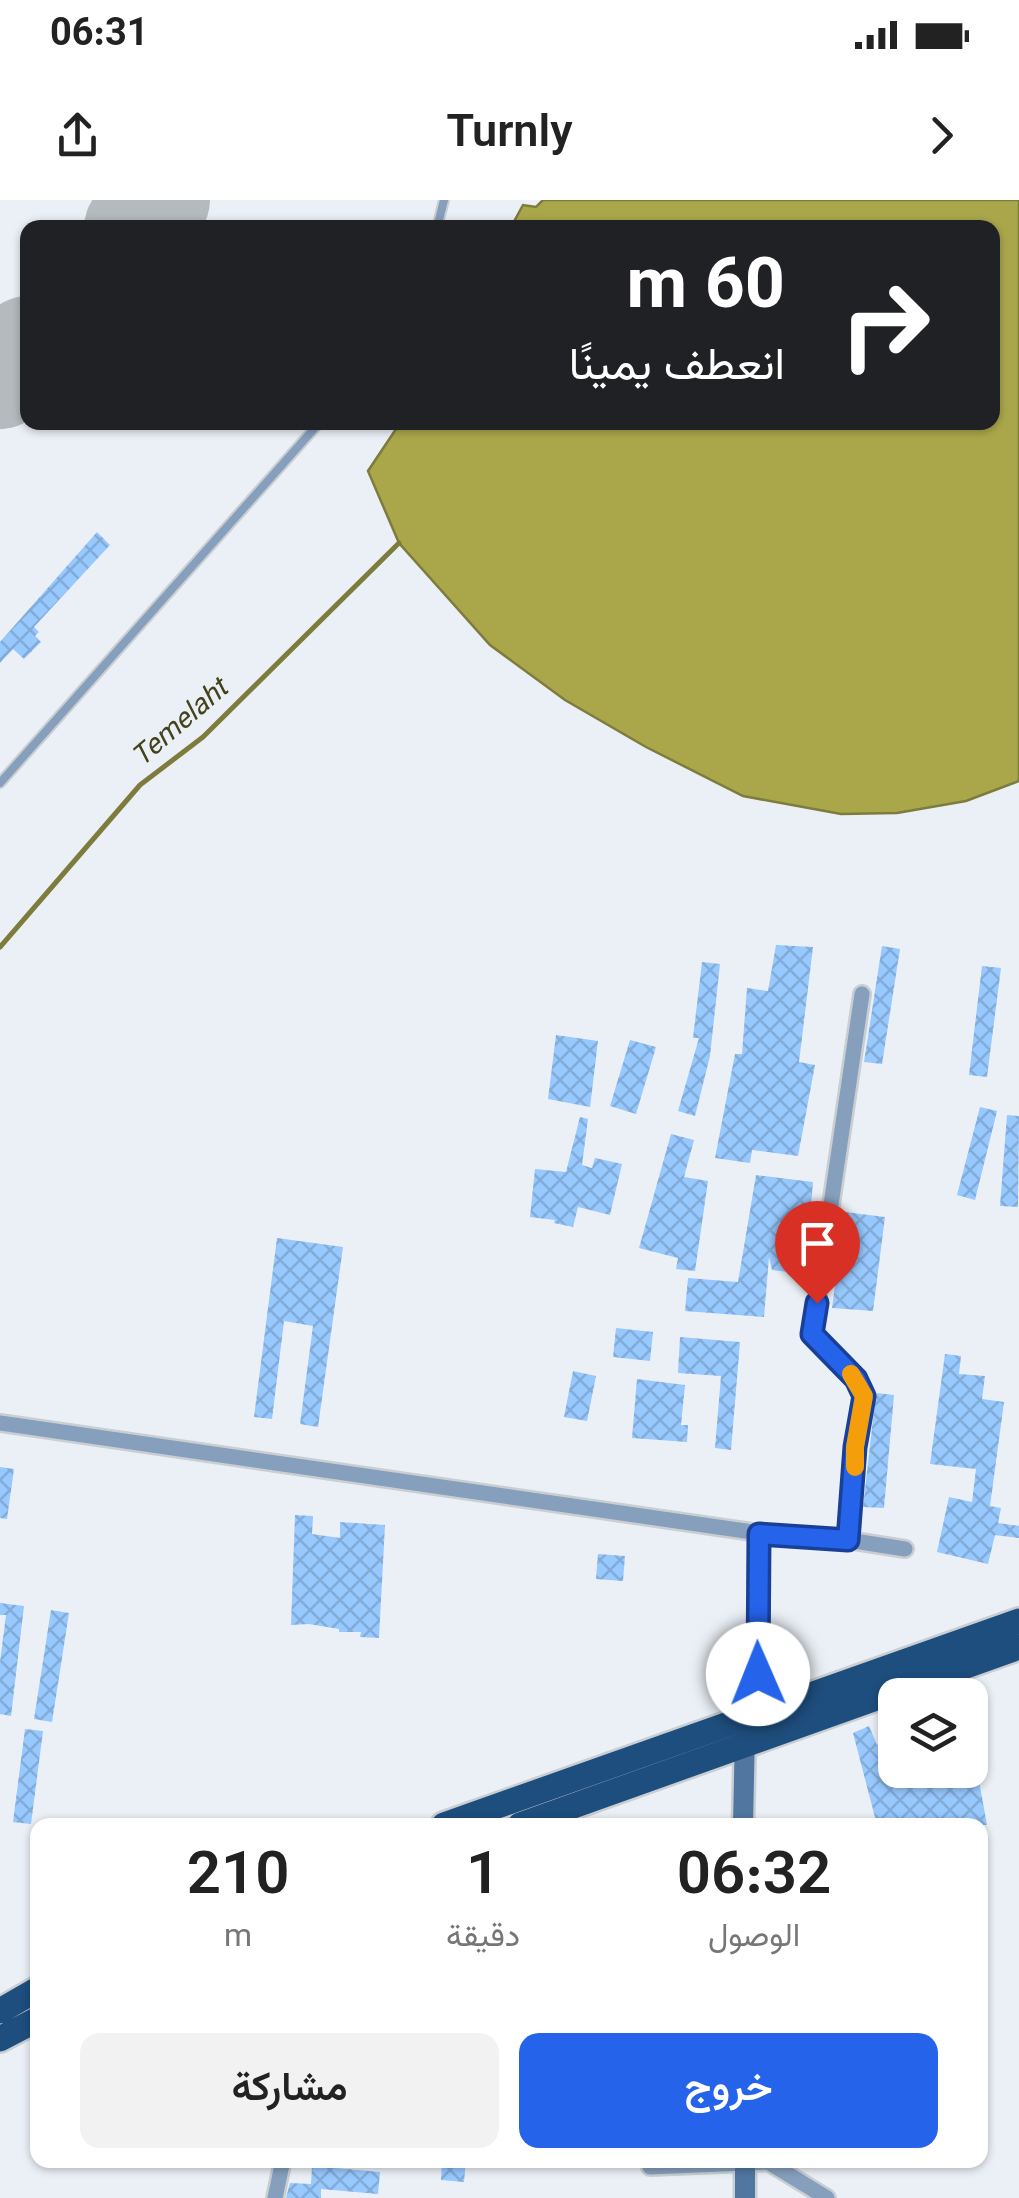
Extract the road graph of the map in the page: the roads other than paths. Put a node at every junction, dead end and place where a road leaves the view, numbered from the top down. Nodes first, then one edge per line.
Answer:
1 (313, 430) edge
2 (1, 778) edge
3 (862, 994) dead end
4 (0, 1423) edge
5 (759, 1534) junction
6 (848, 1540) junction
7 (905, 1549) dead end
8 (1019, 1621) edge
9 (1019, 1648) edge
10 (753, 1715) junction
11 (743, 1747) junction
12 (464, 1818) edge
13 (540, 1818) edge
14 (743, 1818) edge
15 (30, 1994) edge
16 (0, 2011) edge
17 (30, 2023) edge
18 (0, 2039) edge
19 (281, 2168) edge
20 (744, 2168) edge
21 (778, 2168) edge
22 (275, 2198) edge
23 (745, 2198) edge
24 (827, 2198) edge

1 - 2 lane
3 - 6 street
4 - 5 street
5 - 6 street
5 - 10 street
6 - 7 street
8 - 10 highway
9 - 11 highway
10 - 11 main road
10 - 12 highway
11 - 13 highway
11 - 14 main road
15 - 16 highway
17 - 18 highway
19 - 22 street
20 - 23 main road
21 - 24 street

